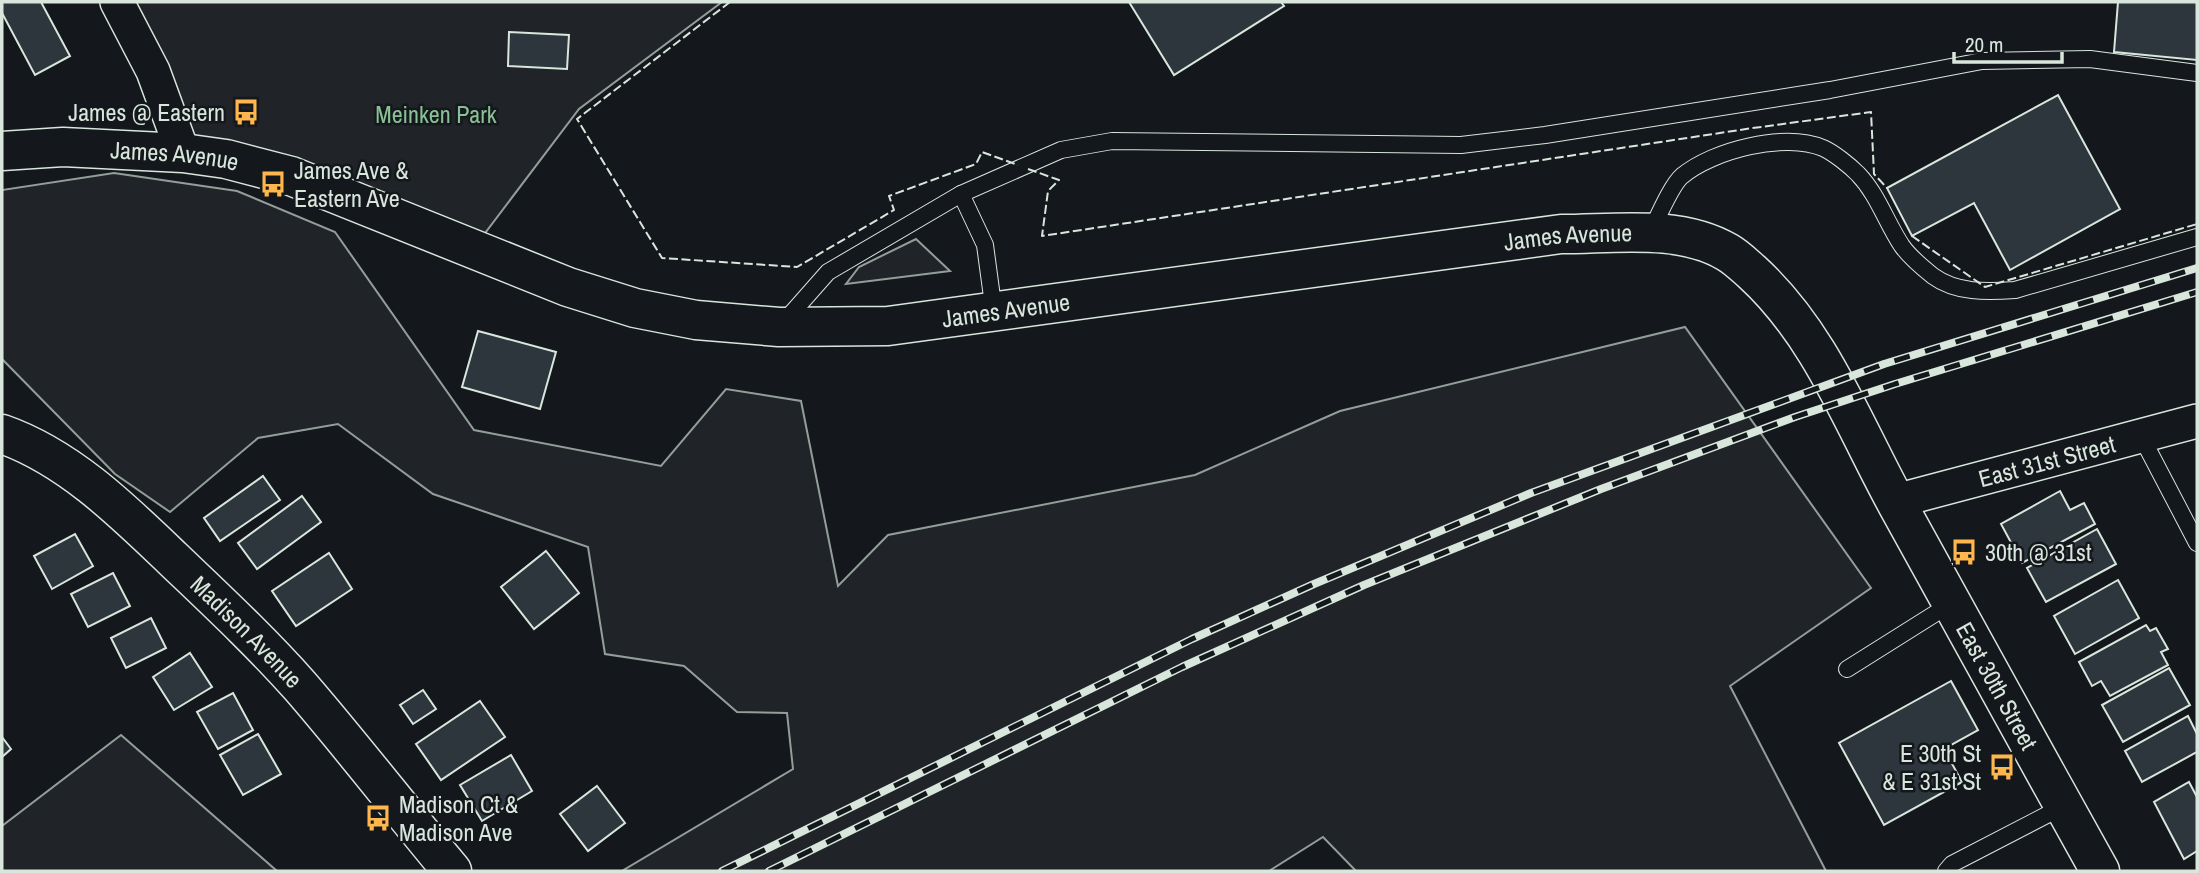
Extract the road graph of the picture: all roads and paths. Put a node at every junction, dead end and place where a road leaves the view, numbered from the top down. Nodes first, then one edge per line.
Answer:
1 (117, 2) edge
2 (2197, 73) edge
3 (2, 151) edge
4 (183, 153) junction
5 (961, 194) junction
6 (1650, 233) junction
7 (2197, 237) edge
8 (994, 312) junction
9 (779, 327) junction
10 (2197, 421) edge
11 (2, 434) edge
12 (2141, 436) junction
13 (1896, 501) junction
14 (2197, 543) edge
15 (1952, 603) junction
16 (1847, 669) dead end
17 (2064, 806) junction
18 (452, 871) edge
19 (1946, 871) edge
20 (2100, 871) edge

1 - 4 street
2 - 5 lane
3 - 4 main road, James Avenue
4 - 9 main road, James Avenue
5 - 8 lane
5 - 9 lane
6 - 7 lane
6 - 8 main road, James Avenue
6 - 13 main road, James Avenue
8 - 9 main road, James Avenue
10 - 12 street, East 31st Street
11 - 18 main road, Madison Avenue
12 - 13 street, East 31st Street
12 - 14 lane
13 - 15 main road, East 30th Street
15 - 16 lane
15 - 17 main road, East 30th Street
17 - 19 lane
17 - 20 main road, East 30th Street

